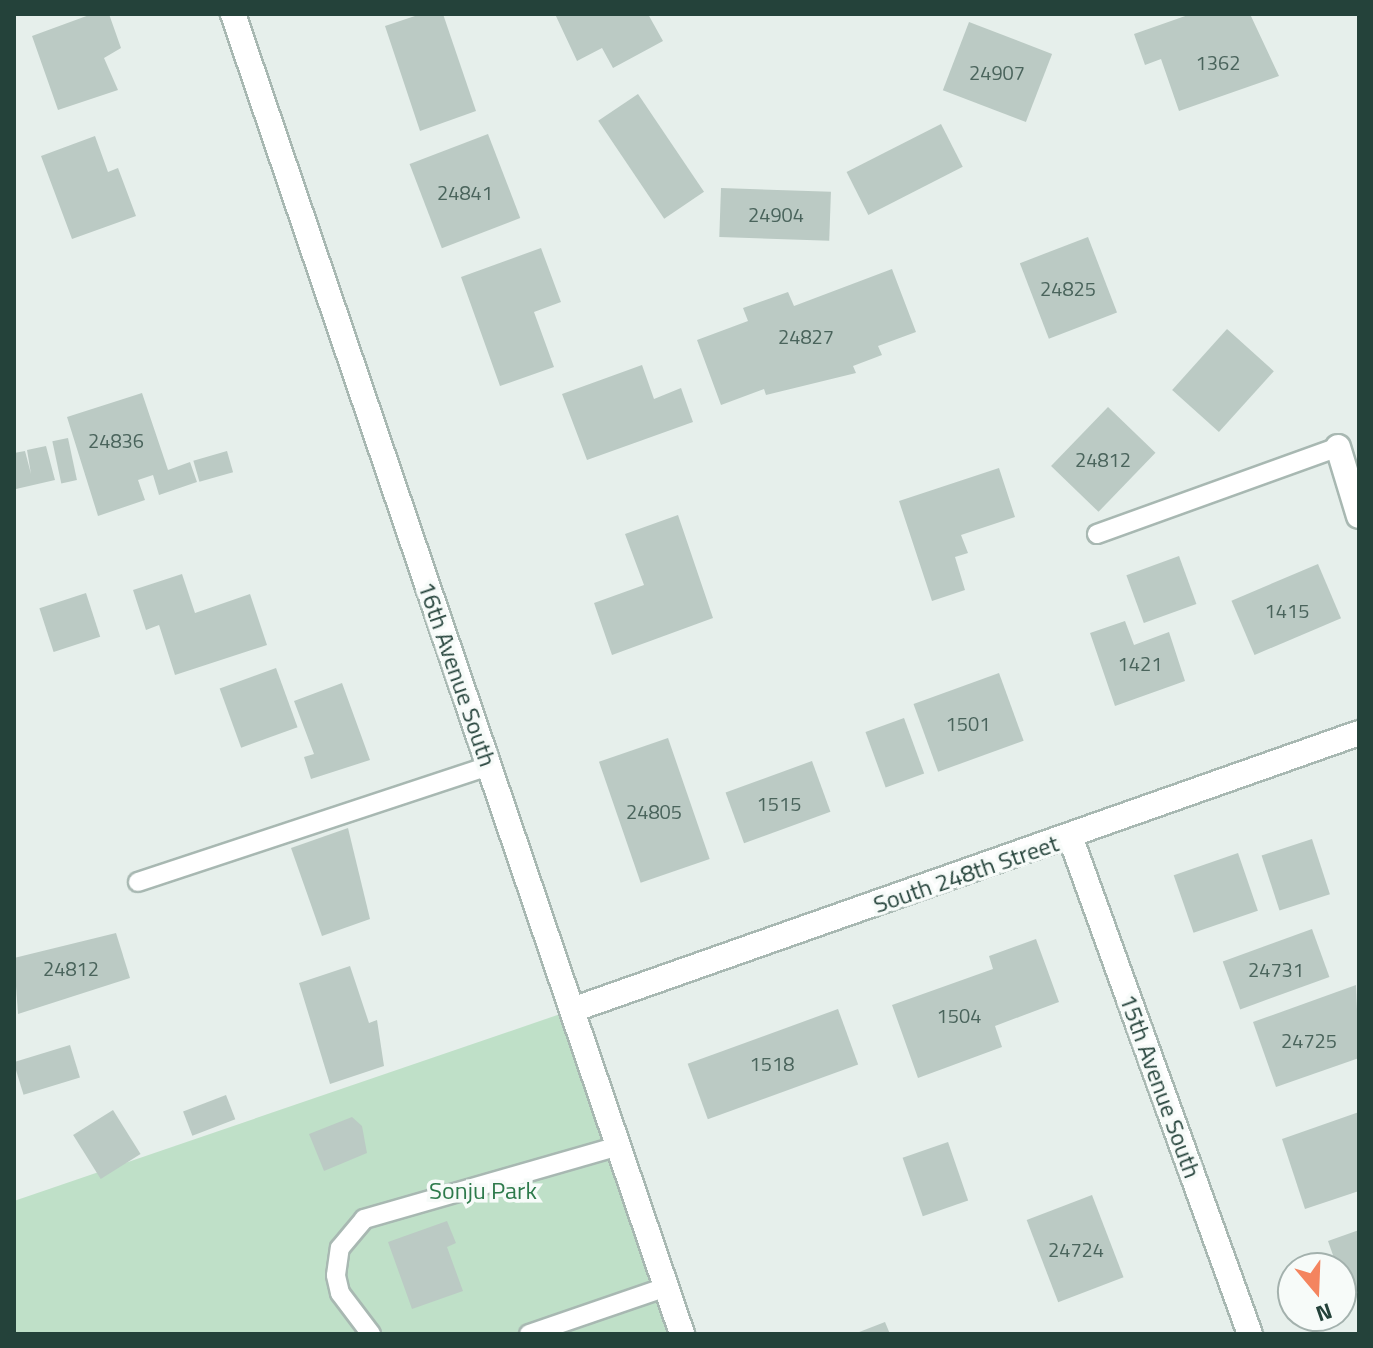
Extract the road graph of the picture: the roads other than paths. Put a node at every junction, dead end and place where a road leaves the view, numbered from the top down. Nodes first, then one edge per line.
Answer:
1 (233, 14) edge
2 (1338, 447) joint
3 (1359, 516) edge
4 (1097, 534) dead end
5 (1359, 733) edge
6 (489, 766) junction
7 (1071, 839) junction
8 (138, 882) dead end
9 (572, 1010) junction
10 (618, 1146) junction
11 (666, 1287) junction
12 (371, 1334) edge
13 (529, 1334) edge
14 (682, 1334) edge
15 (1250, 1334) edge

1 - 6 street, 16th Avenue South
2 - 3 street
2 - 4 lane
5 - 7 street, South 248th Street
6 - 8 lane
6 - 9 street, 16th Avenue South
7 - 9 street, South 248th Street
7 - 15 street, 15th Avenue South
9 - 10 street, 16th Avenue South
10 - 11 street, 16th Avenue South
10 - 12 lane
11 - 13 lane
11 - 14 street, 16th Avenue South

